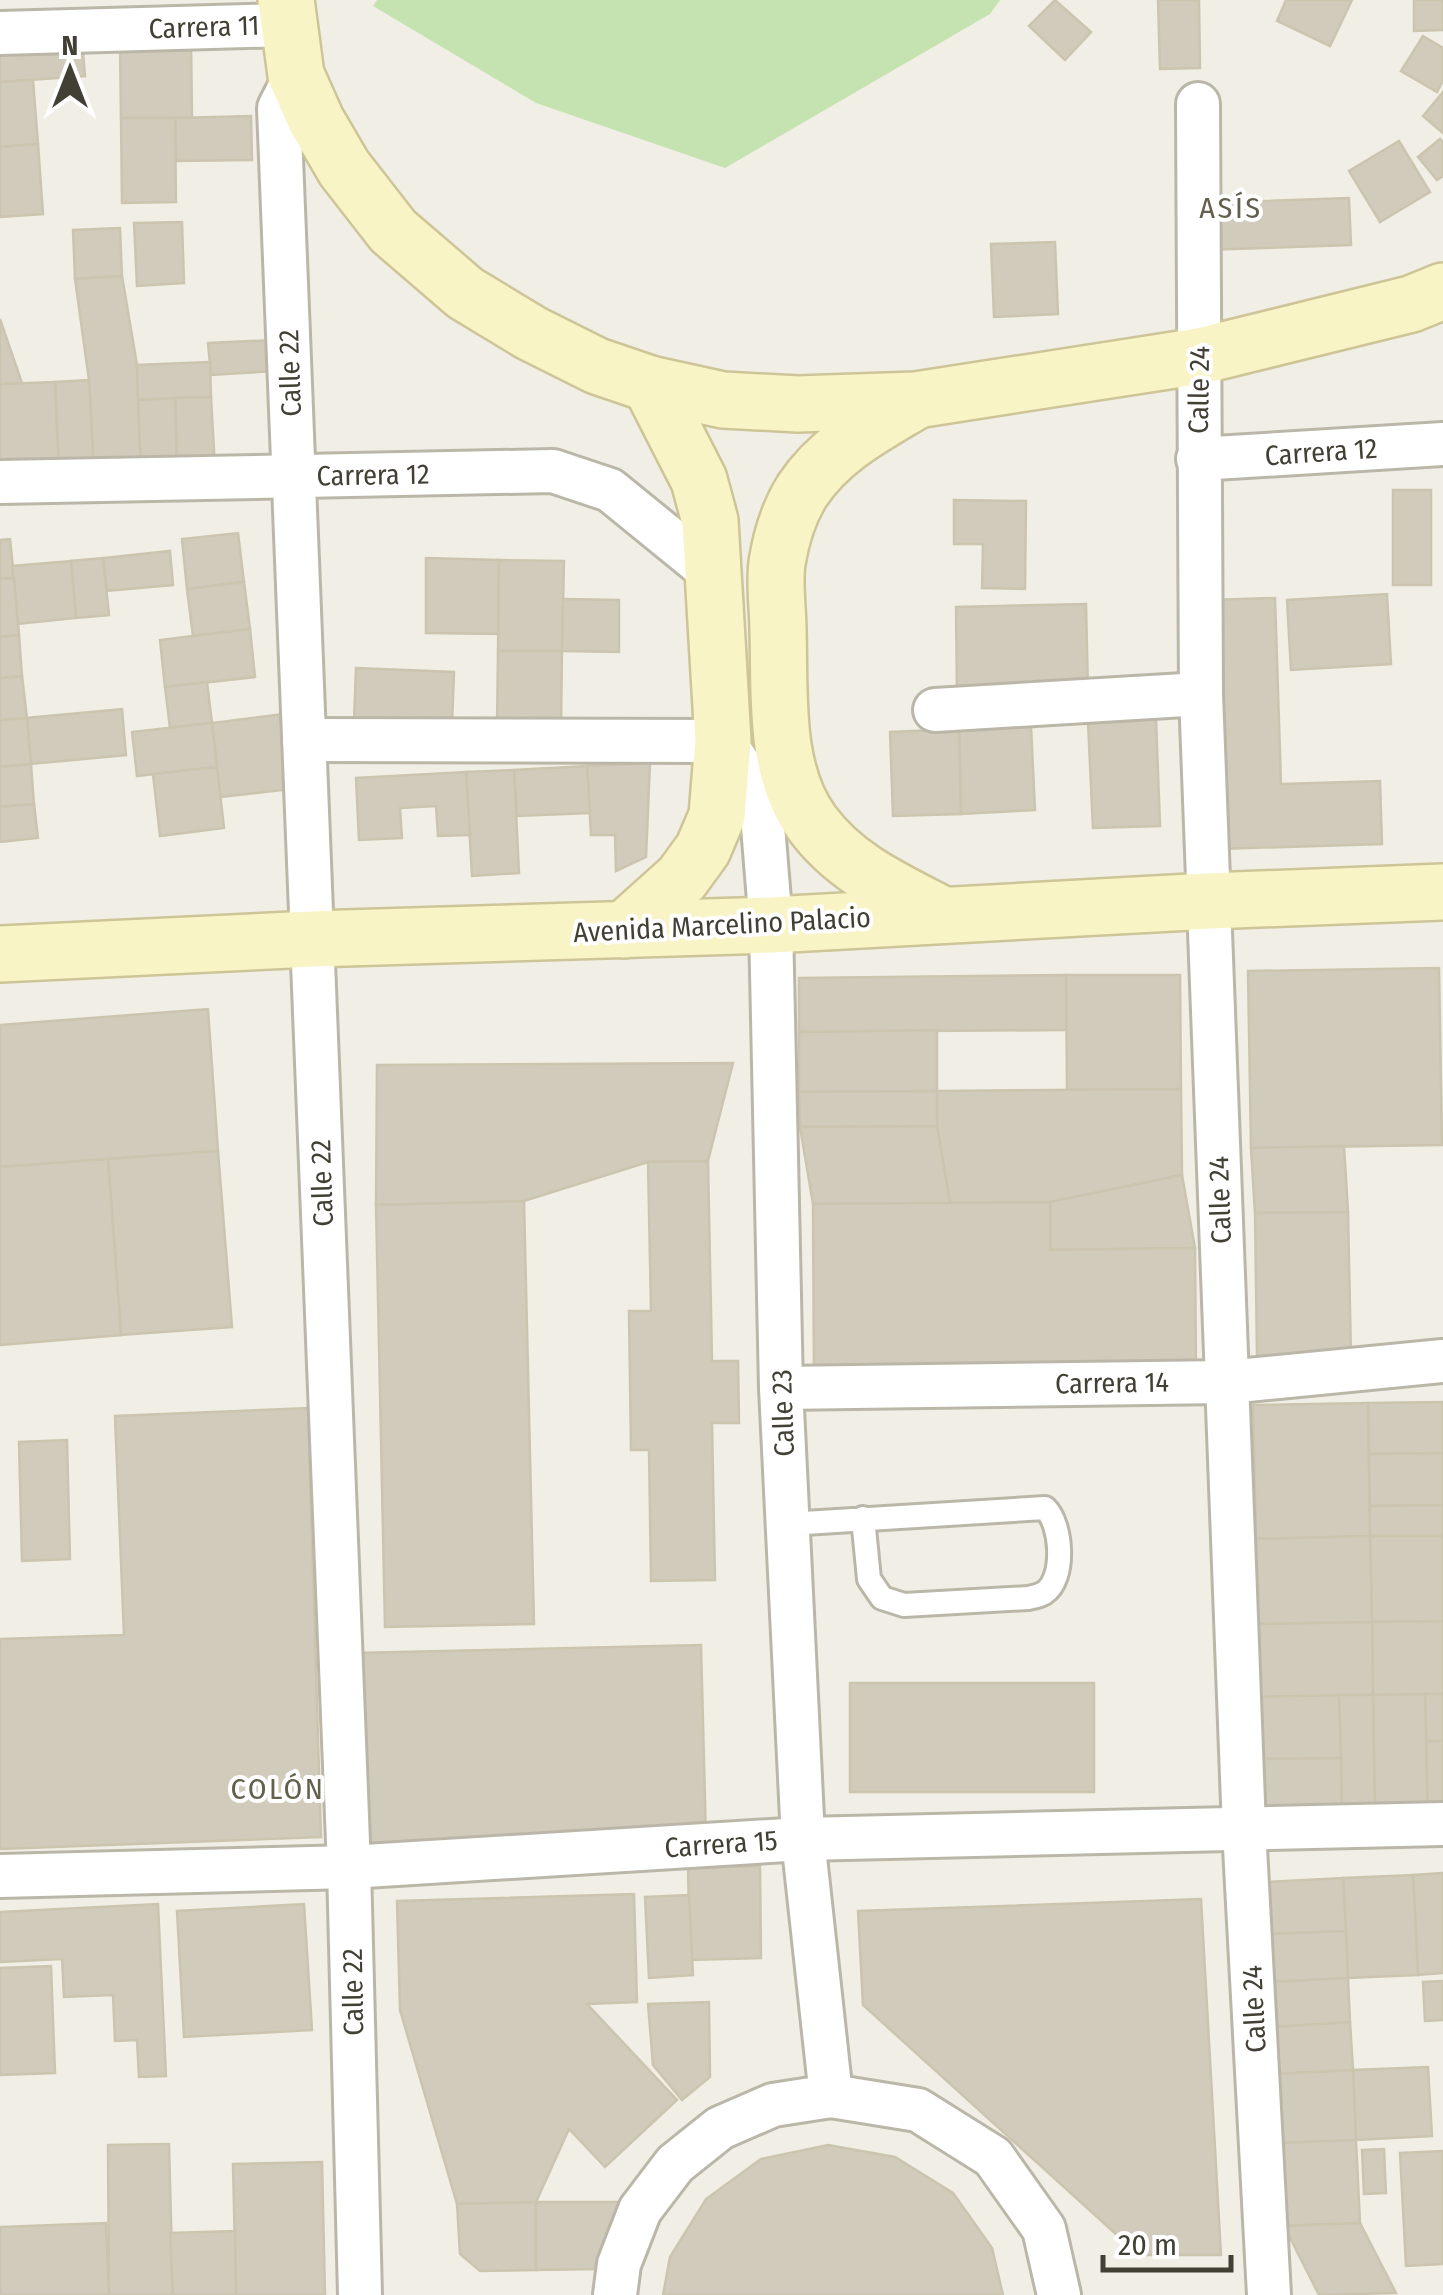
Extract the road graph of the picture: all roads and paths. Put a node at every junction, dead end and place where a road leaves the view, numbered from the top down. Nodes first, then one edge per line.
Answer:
1 (0, 33) edge
2 (290, 33) edge
3 (1198, 104) dead end
4 (1443, 292) edge
5 (1200, 356) junction
6 (650, 384) junction
7 (916, 400) junction
8 (1443, 444) edge
9 (1198, 459) junction
10 (294, 476) junction
11 (0, 482) edge
12 (713, 574) junction
13 (1201, 694) junction
14 (935, 710) dead end
15 (304, 740) junction
16 (723, 740) junction
17 (1443, 892) edge
18 (1209, 901) junction
19 (941, 914) junction
20 (771, 925) junction
21 (624, 930) junction
22 (312, 939) junction
23 (0, 954) edge
24 (1443, 1362) edge
25 (1227, 1382) junction
26 (781, 1388) junction
27 (863, 1518) junction
28 (788, 1524) junction
29 (1443, 1824) edge
30 (1244, 1829) junction
31 (803, 1839) junction
32 (350, 1867) junction
33 (0, 1876) edge
34 (831, 2096) junction
35 (360, 2295) edge
36 (615, 2295) edge
37 (1058, 2295) edge
38 (1269, 2295) edge

1 - 2 street, Carrera 11
2 - 6 main road
2 - 10 street, Calle 22
3 - 5 street, Calle 24
4 - 5 main road
5 - 7 main road
5 - 9 street, Calle 24
6 - 7 main road
6 - 12 main road
7 - 19 main road
8 - 9 street, Carrera 12
9 - 13 street, Calle 24
10 - 11 street, Carrera 12
10 - 12 street, Carrera 12
10 - 15 street, Calle 22
12 - 16 main road
13 - 14 street
13 - 18 street, Calle 24
15 - 16 street
15 - 22 street, Calle 22
16 - 20 street, Calle 23
16 - 21 main road
17 - 18 main road, Avenida Marcelino Palacio
18 - 19 main road, Avenida Marcelino Palacio
18 - 25 street, Calle 24
19 - 20 main road, Avenida Marcelino Palacio
20 - 21 main road, Avenida Marcelino Palacio
20 - 26 street, Calle 23
21 - 22 main road, Avenida Marcelino Palacio
22 - 23 main road, Avenida Marcelino Palacio
22 - 32 street, Calle 22
24 - 25 street, Carrera 14
25 - 26 street, Carrera 14
25 - 30 street, Calle 24
26 - 28 street, Calle 23
27 - 27 lane
27 - 28 lane
28 - 31 street, Calle 23
29 - 30 street, Carrera 15
30 - 31 street, Carrera 15
30 - 38 street, Calle 24
31 - 32 street, Carrera 15
31 - 34 street, Calle 23
32 - 33 street, Carrera 15
32 - 35 street, Calle 22
34 - 36 street
34 - 37 street

